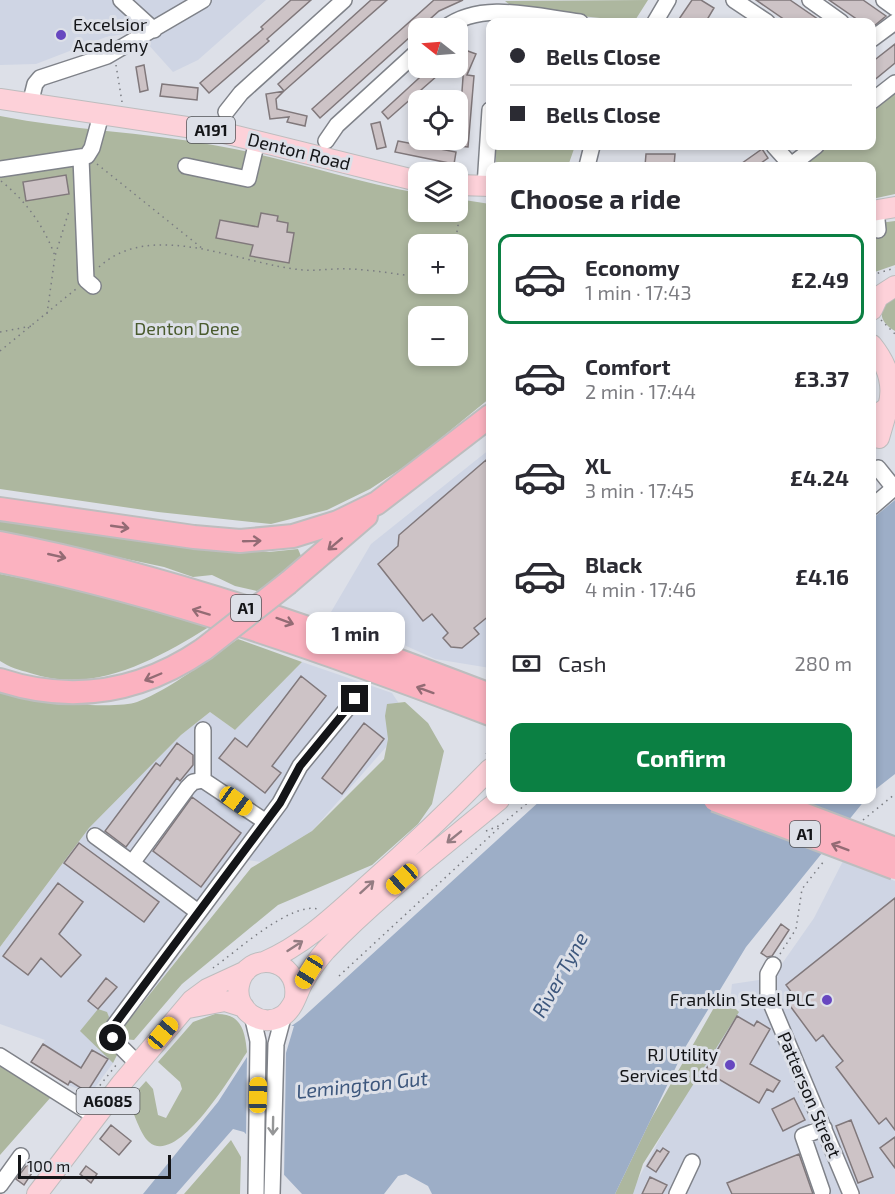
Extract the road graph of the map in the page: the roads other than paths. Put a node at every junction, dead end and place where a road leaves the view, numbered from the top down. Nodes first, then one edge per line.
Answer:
1 (121, 0) edge
2 (203, 0) edge
3 (344, 0) edge
4 (668, 0) edge
5 (734, 0) edge
6 (810, 0) edge
7 (884, 0) edge
8 (895, 8) edge
9 (497, 11) edge
10 (463, 18) edge
11 (550, 18) edge
12 (657, 18) edge
13 (761, 18) edge
14 (835, 18) edge
15 (895, 22) edge
16 (154, 30) junction
17 (876, 36) edge
18 (408, 60) edge
19 (895, 83) edge
20 (0, 99) edge
21 (876, 99) edge
22 (30, 105) junction
23 (226, 112) dead end
24 (101, 115) junction
25 (257, 141) junction
26 (326, 141) dead end
27 (777, 150) edge
28 (811, 150) edge
29 (17, 151) dead end
30 (84, 157) junction
31 (787, 162) edge
32 (795, 162) edge
33 (19, 166) junction
34 (186, 166) dead end
35 (0, 169) edge
36 (408, 179) edge
37 (468, 185) edge
38 (486, 186) edge
39 (881, 209) edge
40 (879, 230) dead end
41 (895, 275) edge
42 (89, 283) road end
43 (876, 284) edge
44 (895, 285) edge
45 (876, 313) edge
46 (876, 347) edge
47 (895, 349) edge
48 (876, 352) edge
49 (893, 407) edge
50 (876, 416) edge
51 (486, 419) edge
52 (876, 440) edge
53 (878, 468) dead end
54 (895, 487) edge
55 (377, 503) junction
56 (876, 504) edge
57 (0, 509) edge
58 (0, 543) edge
59 (0, 561) edge
60 (0, 680) edge
61 (355, 699) dead end
62 (486, 703) edge
63 (486, 703) edge
64 (203, 730) dead end
65 (486, 773) edge
66 (203, 780) junction
67 (494, 804) edge
68 (726, 804) edge
69 (777, 804) edge
70 (266, 822) junction
71 (95, 836) dead end
72 (895, 849) edge
73 (132, 863) junction
74 (895, 868) edge
75 (198, 912) junction
76 (264, 962) junction
77 (773, 965) road end
78 (246, 971) junction
79 (295, 998) junction
80 (183, 1010) junction
81 (250, 1016) junction
82 (281, 1020) junction
83 (0, 1056) edge
84 (138, 1064) junction
85 (96, 1117) junction
86 (824, 1128) junction
87 (21, 1156) dead end
88 (692, 1162) dead end
89 (0, 1185) edge
90 (822, 1191) dead end
91 (256, 1192) edge
92 (272, 1192) edge
93 (37, 1194) edge
94 (677, 1194) edge
95 (850, 1194) edge

1 - 16 street
2 - 16 street
3 - 23 street
4 - 12 street
5 - 13 street
6 - 14 street
7 - 8 street
9 - 10 street
9 - 11 street
15 - 17 street
16 - 22 street
18 - 26 street
19 - 21 street
20 - 22 main road, Denton Road / A191
22 - 24 main road, Denton Road / A191
24 - 25 main road, Denton Road / A191
24 - 30 street
25 - 34 street
25 - 36 main road, Denton Road / A191
27 - 31 street
28 - 32 street
29 - 33 street
30 - 33 street
30 - 42 street
33 - 35 street
37 - 38 main road
39 - 40 street
41 - 43 main road
44 - 45 main road
46 - 47 main road
48 - 49 main road
49 - 50 main road
49 - 52 main road
51 - 55 highway, A1
53 - 54 street
54 - 56 street
57 -> 55 highway, A1
55 -> 60 highway, A1, bridge
58 -> 62 highway, A1
63 -> 59 highway, A1
61 - 70 street
64 - 66 street
76 -> 65 main road
66 - 70 street
66 - 73 street
67 -> 79 main road
74 -> 68 highway, A1, bridge
69 - 72 highway, A1, bridge
70 - 75 street
71 - 73 street
73 - 75 street
75 - 84 street
76 - 78 main road
76 - 79 main road
77 - 86 street, Patterson Street
78 - 80 main road, A6085
78 - 81 main road
79 - 82 main road
80 - 81 main road
80 - 84 main road, A6085
81 - 82 main road
81 - 91 street
82 -> 92 street
83 - 85 street
84 - 85 main road, A6085
85 - 93 main road, A6085
86 - 90 street
86 - 95 street, Patterson Street
87 - 89 street
88 - 94 street

